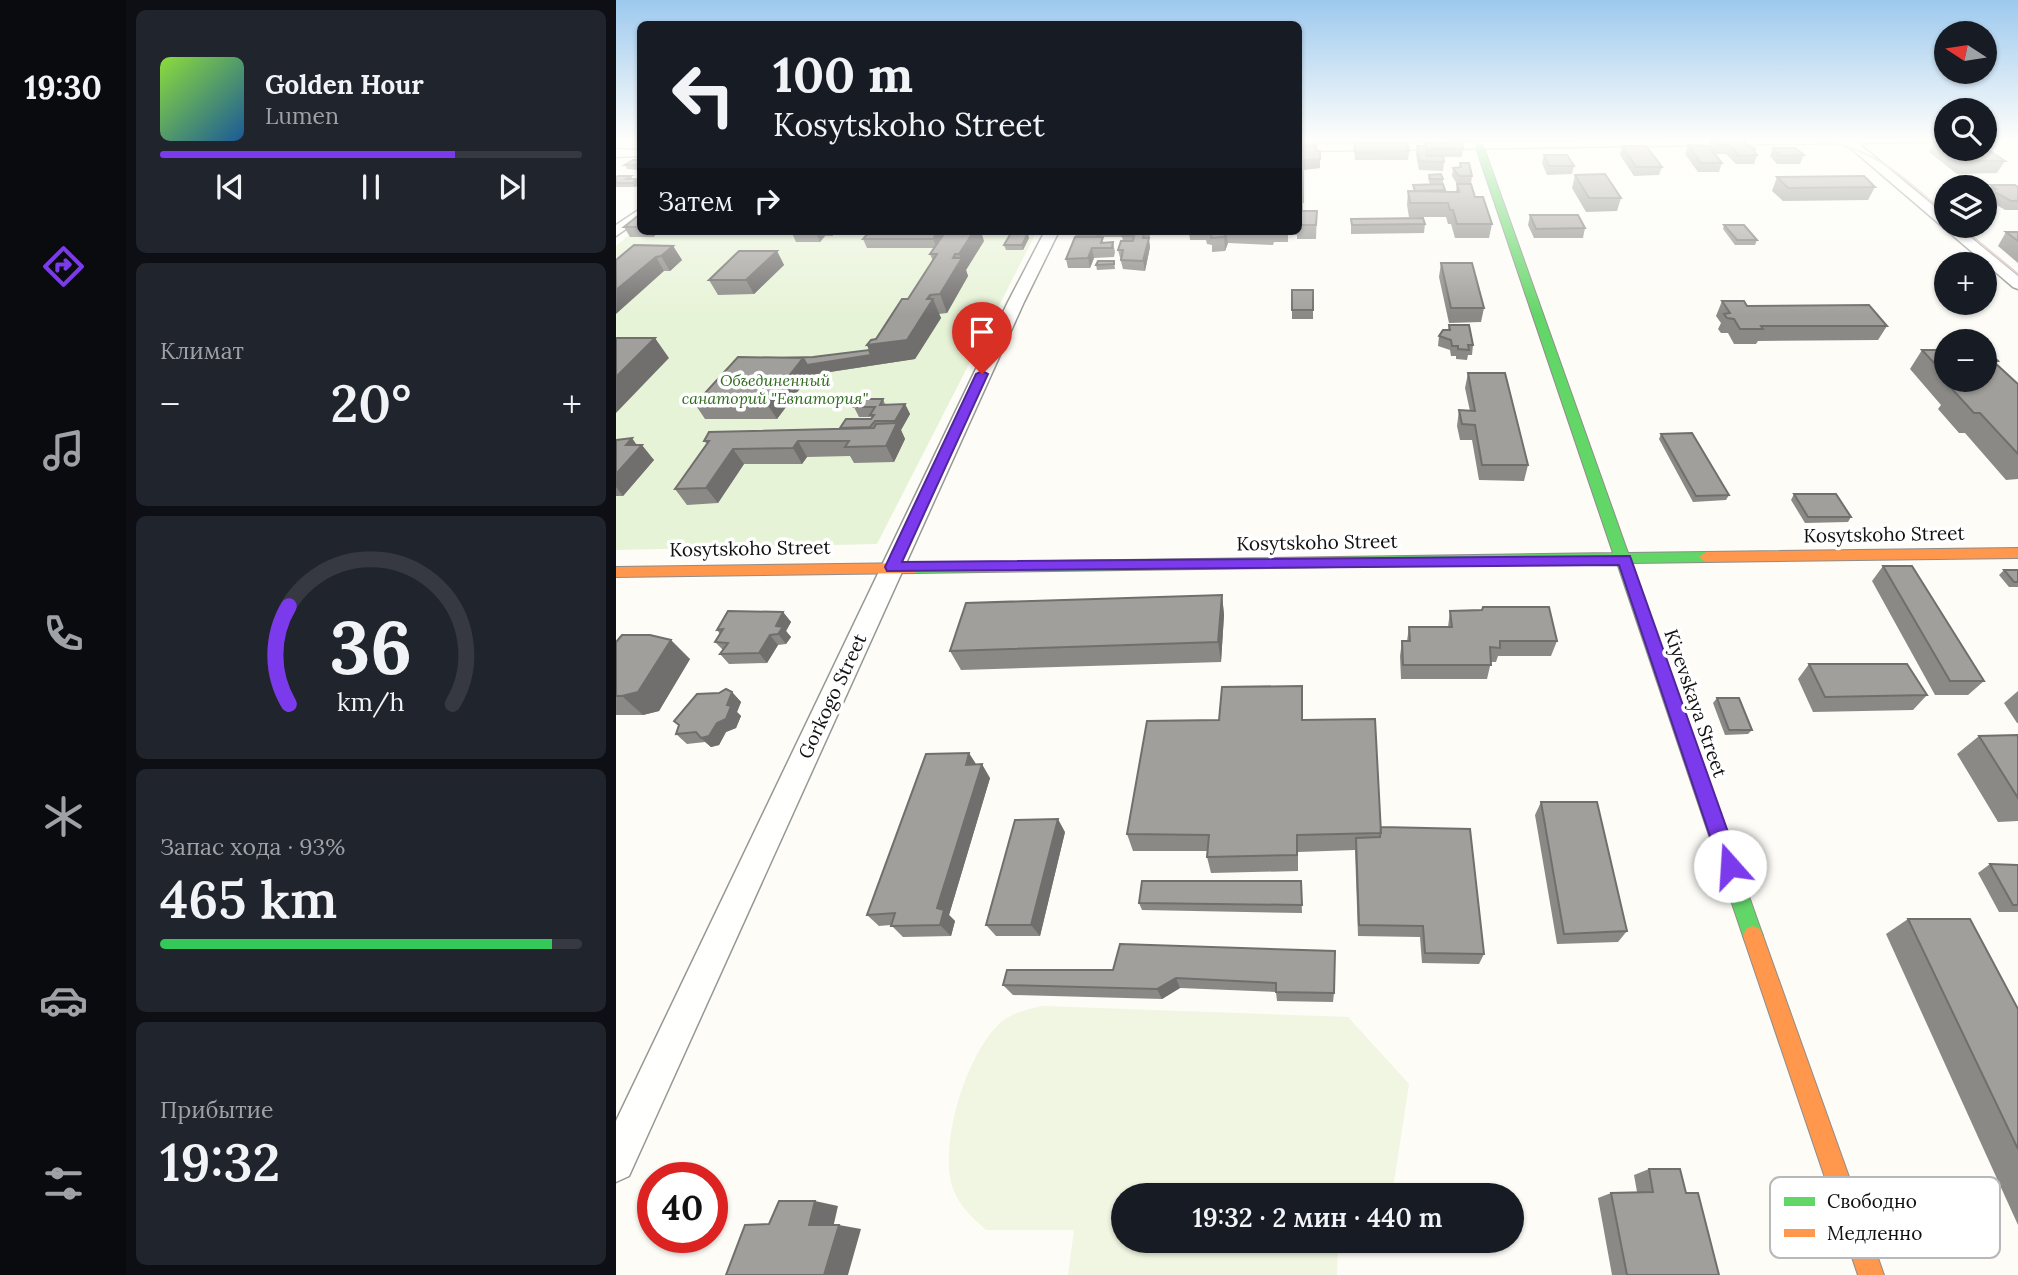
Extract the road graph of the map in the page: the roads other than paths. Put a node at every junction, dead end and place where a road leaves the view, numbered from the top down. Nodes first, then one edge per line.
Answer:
1 (1498, 198) edge
2 (1917, 198) edge
3 (1934, 212) edge
4 (637, 215) edge
5 (616, 232) edge
6 (1050, 235) edge
7 (1964, 238) edge
8 (2018, 284) edge
9 (2018, 553) edge
10 (1625, 559) junction
11 (892, 567) junction
12 (616, 572) edge
13 (616, 1163) edge
14 (1837, 1177) edge
15 (1865, 1258) edge
16 (1871, 1275) edge

1 - 10 street, Kiyevskaya Street
2 - 3 street
4 - 5 street
6 - 11 street, Gorkogo Street
7 - 8 street
9 - 10 street, Kosytskoho Street
10 - 11 street, Kosytskoho Street
10 - 14 street, Kiyevskaya Street
11 - 12 street, Kosytskoho Street
11 - 13 street, Gorkogo Street
15 - 16 street, Kiyevskaya Street

